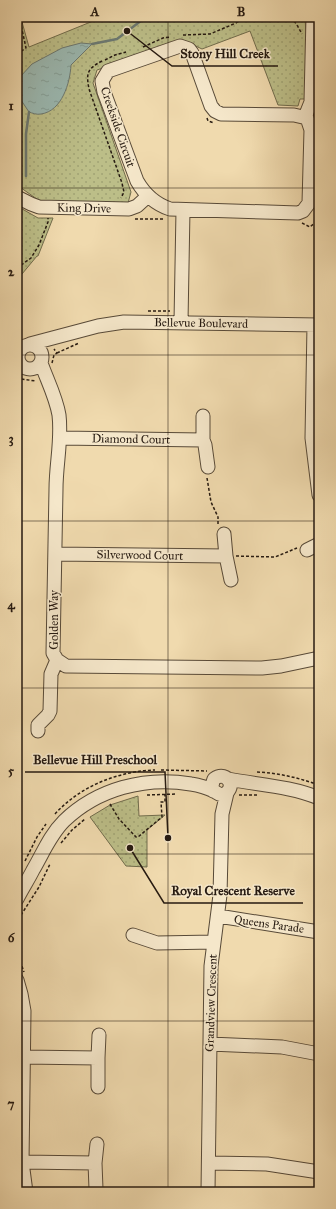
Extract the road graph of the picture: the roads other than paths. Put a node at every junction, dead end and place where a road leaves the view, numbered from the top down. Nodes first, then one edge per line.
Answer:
1 (313, 17) edge
2 (305, 117) junction
3 (148, 196) junction
4 (17, 197) edge
5 (183, 210) junction
6 (181, 322) junction
7 (316, 325) edge
8 (83, 336) junction
9 (30, 344) junction
10 (18, 355) edge
11 (31, 365) edge
12 (203, 416) dead end
13 (60, 438) junction
14 (202, 440) junction
15 (208, 472) road end
16 (319, 495) edge
17 (224, 537) road end
18 (319, 544) edge
19 (303, 548) road end
20 (55, 554) junction
21 (226, 556) junction
22 (231, 580) dead end
23 (319, 658) edge
24 (57, 660) junction
25 (38, 731) dead end
26 (221, 788) junction
27 (319, 798) edge
28 (17, 898) edge
29 (218, 916) junction
30 (319, 932) edge
31 (133, 935) dead end
32 (214, 942) junction
33 (17, 980) edge
34 (20, 1011) edge
35 (99, 1035) dead end
36 (210, 1044) junction
37 (319, 1054) edge
38 (23, 1057) junction
39 (98, 1058) junction
40 (98, 1087) dead end
41 (97, 1144) dead end
42 (95, 1163) junction
43 (208, 1163) junction
44 (20, 1168) edge
45 (319, 1172) edge
46 (96, 1189) dead end
47 (26, 1192) edge
48 (208, 1192) edge

1 - 2 street
2 - 3 street, Creekside Circuit
2 - 5 street, Creekside Circuit
3 - 4 street, King Drive
3 - 5 street, Creekside Circuit
5 - 6 street
6 - 7 street, Bellevue Boulevard
6 - 8 street, Bellevue Boulevard
7 - 16 street
8 - 9 street, Bellevue Boulevard
8 - 11 street, Bellevue Boulevard
9 - 10 street
9 - 11 street
10 - 11 street
11 - 13 street, Golden Way
12 - 14 street
13 - 14 street, Diamond Court
13 - 20 street, Golden Way
14 - 15 street
17 - 21 street
18 - 19 street
20 - 21 street, Silverwood Court
20 - 24 street, Golden Way
21 - 22 street
23 - 24 street, Golden Way
24 - 25 street
26 - 27 street
26 - 28 street
26 - 29 street, Grandview Crescent
29 - 30 street, Queens Parade
29 - 32 street, Grandview Crescent
31 - 32 street
32 - 36 street, Grandview Crescent
33 - 34 street
34 - 38 street
35 - 39 street
36 - 37 street
36 - 43 street, Grandview Crescent
38 - 39 street
38 - 44 street
39 - 40 street
41 - 42 street
42 - 44 street
42 - 46 street
43 - 45 street
43 - 48 street, Grandview Crescent
44 - 47 street

